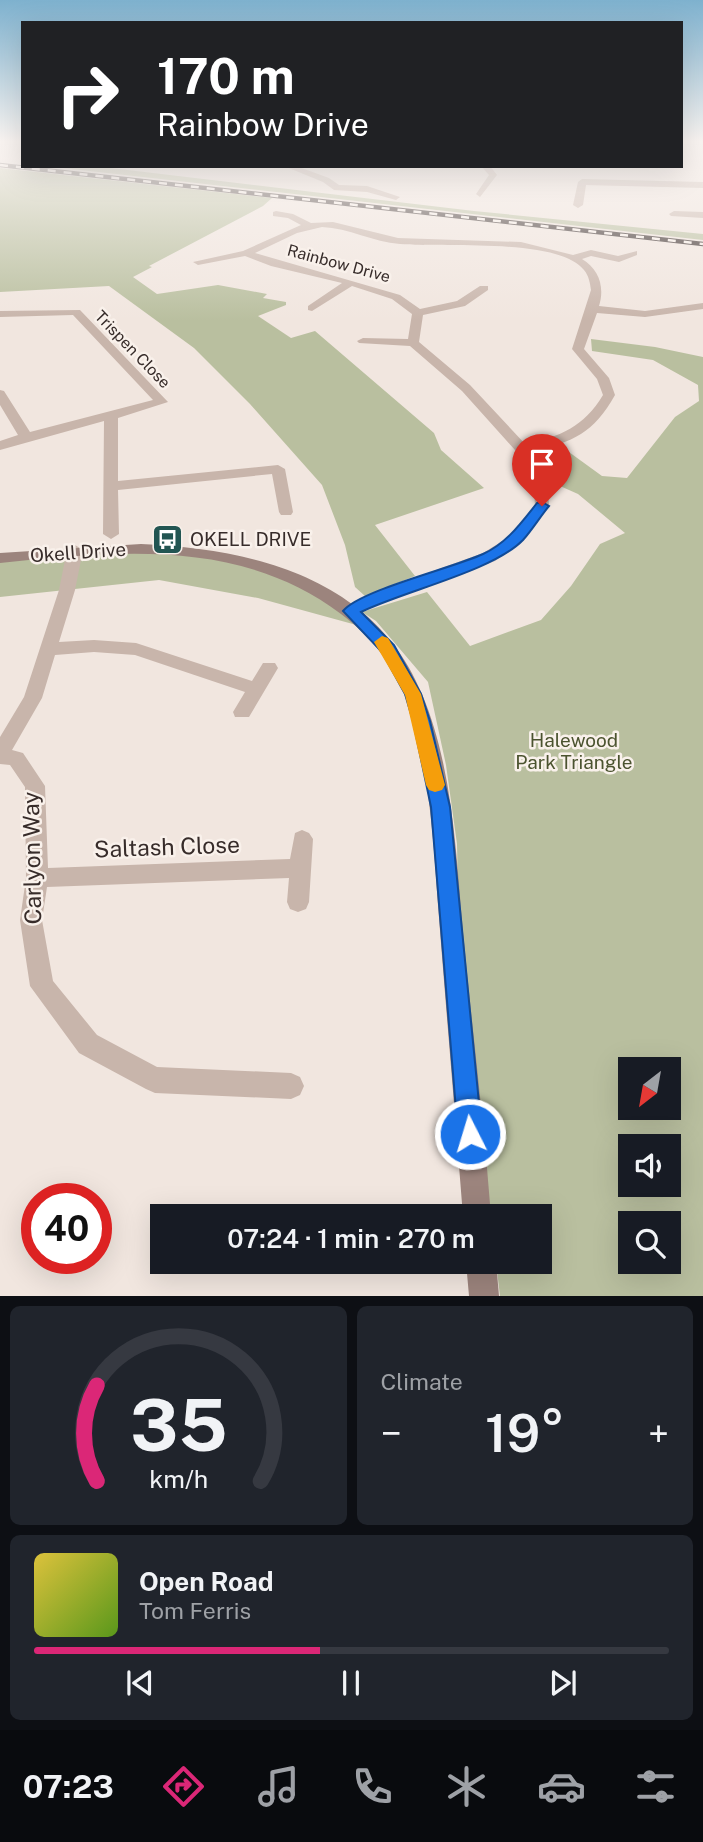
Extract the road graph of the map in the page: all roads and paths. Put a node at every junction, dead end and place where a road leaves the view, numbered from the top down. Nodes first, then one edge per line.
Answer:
1 (579, 200) edge
2 (578, 205) dead end
3 (276, 214) dead end
4 (674, 214) dead end
5 (703, 215) edge
6 (310, 226) junction
7 (246, 253) junction
8 (633, 253) dead end
9 (573, 258) junction
10 (198, 262) dead end
11 (351, 282) junction
12 (484, 288) dead end
13 (703, 306) edge
14 (312, 308) dead end
15 (594, 309) junction
16 (418, 313) junction
17 (0, 314) edge
18 (363, 341) dead end
19 (413, 343) junction
20 (0, 394) edge
21 (111, 417) junction
22 (26, 437) junction
23 (0, 446) edge
24 (523, 450) junction
25 (113, 486) junction
26 (286, 512) dead end
27 (111, 534) dead end
28 (75, 550) junction
29 (0, 558) edge
30 (351, 611) junction
31 (48, 649) junction
32 (269, 668) dead end
33 (256, 689) junction
34 (242, 712) dead end
35 (0, 755) edge
36 (303, 839) dead end
37 (300, 868) junction
38 (37, 878) junction
39 (298, 902) dead end
40 (291, 1086) dead end
41 (476, 1204) edge
42 (482, 1274) edge
43 (484, 1296) edge

1 - 2 street
3 - 6 street
4 - 5 street
6 - 7 street
6 - 9 street
7 - 10 street
7 - 11 street, Rainbow Drive
8 - 9 street
9 - 15 street
11 - 14 street
11 - 16 street, Rainbow Drive
12 - 16 street
13 - 15 street
15 - 24 street
16 - 19 street
17 - 21 street, Trispen Close
18 - 19 street
19 - 24 street
20 - 22 street
21 - 22 street, Trispen Close
21 - 25 street
22 - 23 street, Trispen Close
24 - 30 street
25 - 26 street
25 - 27 street
28 - 29 street, Okell Drive
28 - 30 street, Okell Drive
28 - 31 street
30 - 41 street, Okell Drive
31 - 33 street
31 - 35 street
32 - 33 street
33 - 34 street
35 - 38 street, Carlyon Way
36 - 37 street
37 - 38 street, Saltash Close
37 - 39 street
38 - 40 street, Carlyon Way
42 - 43 street

